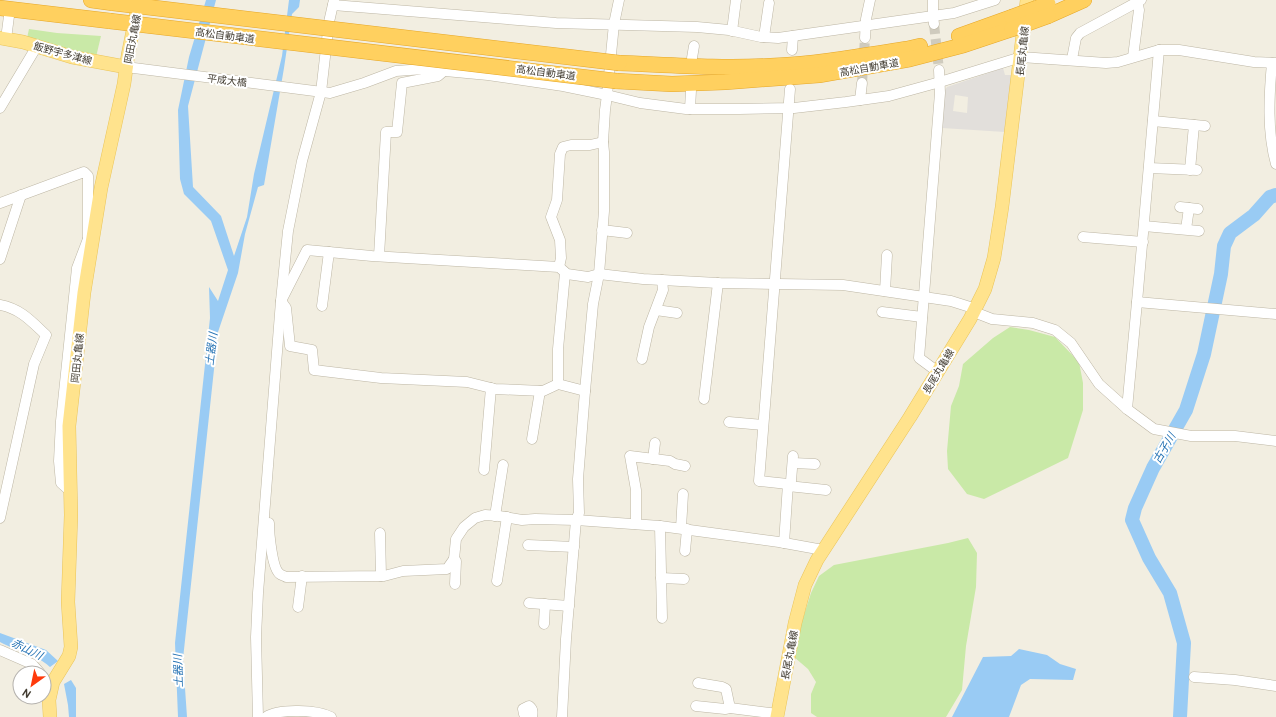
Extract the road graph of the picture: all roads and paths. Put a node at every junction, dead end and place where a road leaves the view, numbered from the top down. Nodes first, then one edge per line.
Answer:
1 (91, 0) edge
2 (139, 0) edge
3 (619, 0) edge
4 (736, 0) edge
5 (870, 0) edge
6 (934, 0) edge
7 (995, 0) edge
8 (1027, 0) edge
9 (1084, 0) edge
10 (1139, 1) edge
11 (334, 3) edge
12 (769, 3) dead end
13 (1051, 7) edge
14 (4, 12) edge
15 (933, 20) junction
16 (1012, 23) junction
17 (614, 24) junction
18 (866, 25) junction
19 (732, 31) junction
20 (793, 36) junction
21 (764, 37) junction
22 (3, 38) edge
23 (865, 38) tunnel mouth
24 (37, 46) junction
25 (694, 46) dead end
26 (792, 50) dead end
27 (1159, 50) junction
28 (1021, 56) junction
29 (1133, 57) junction
30 (692, 58) dead end
31 (1072, 59) junction
32 (1274, 63) edge
33 (126, 67) junction
34 (938, 70) tunnel mouth
35 (444, 71) junction
36 (940, 82) junction
37 (862, 83) tunnel mouth
38 (790, 89) dead end
39 (691, 90) dead end
40 (317, 92) junction
41 (608, 95) junction
42 (860, 100) junction
43 (0, 108) edge
44 (789, 108) junction
45 (690, 109) junction
46 (1153, 121) junction
47 (1194, 125) junction
48 (1205, 126) dead end
49 (603, 142) junction
50 (1276, 164) edge
51 (1149, 168) junction
52 (21, 195) junction
53 (0, 203) edge
54 (1189, 208) dead end
55 (1144, 226) junction
56 (1186, 229) junction
57 (602, 230) junction
58 (1199, 230) dead end
59 (627, 233) dead end
60 (1084, 237) dead end
61 (90, 240) junction
62 (1143, 242) junction
63 (329, 252) junction
64 (887, 255) dead end
65 (379, 256) junction
66 (0, 259) edge
67 (562, 270) junction
68 (599, 274) junction
69 (662, 280) junction
70 (718, 283) junction
71 (774, 285) junction
72 (885, 291) junction
73 (924, 297) junction
74 (281, 301) junction
75 (1138, 302) junction
76 (0, 305) edge
77 (322, 306) dead end
78 (656, 310) junction
79 (882, 312) dead end
80 (974, 312) junction
81 (677, 313) dead end
82 (1276, 314) edge
83 (922, 318) junction
84 (642, 359) dead end
85 (938, 372) junction
86 (558, 384) junction
87 (491, 388) junction
88 (540, 391) junction
89 (585, 391) junction
90 (704, 399) dead end
91 (1127, 409) junction
92 (729, 422) dead end
93 (763, 425) junction
94 (532, 439) dead end
95 (1276, 441) edge
96 (655, 443) dead end
97 (653, 459) junction
98 (815, 464) dead end
99 (503, 465) dead end
100 (685, 466) dead end
101 (484, 470) dead end
102 (788, 485) junction
103 (826, 490) dead end
104 (683, 494) dead end
105 (2, 500) edge
106 (495, 516) junction
107 (506, 517) junction
108 (0, 518) edge
109 (264, 520) junction
110 (576, 520) junction
111 (636, 524) junction
112 (660, 526) junction
113 (684, 529) junction
114 (380, 533) dead end
115 (784, 543) junction
116 (528, 545) dead end
117 (574, 547) junction
118 (823, 550) junction
119 (685, 551) dead end
120 (454, 559) junction
121 (302, 576) junction
122 (381, 576) junction
123 (661, 578) junction
124 (684, 579) dead end
125 (497, 581) dead end
126 (455, 584) dead end
127 (529, 603) dead end
128 (545, 604) junction
129 (569, 606) junction
130 (298, 607) dead end
131 (662, 618) dead end
132 (544, 624) dead end
133 (0, 650) edge
134 (33, 665) edge
135 (52, 675) edge
136 (1194, 677) dead end
137 (698, 683) dead end
138 (1276, 686) edge
139 (50, 705) edge
140 (696, 706) dead end
141 (730, 708) junction
142 (778, 715) edge
143 (50, 717) edge
144 (258, 717) edge
145 (266, 717) edge
146 (331, 717) edge
147 (527, 717) edge
148 (532, 717) edge
149 (562, 717) edge

1 - 16 highway, 高松自動車道, bridge
2 - 33 main road, 岡田丸亀線
3 - 17 street
4 - 19 street
5 - 18 street
6 - 15 street
7 - 15 street
8 - 28 main road, 長尾丸亀線
9 - 13 highway, 高松自動車道
10 - 29 street
10 - 31 street
11 - 17 street
11 - 40 street
12 - 21 street
13 - 16 highway, 高松自動車道, bridge
14 - 16 highway, 高松自動車道, bridge
14 - 22 street
15 - 18 street
17 - 19 street
17 - 41 street
18 - 20 street
18 - 23 street
19 - 21 street
20 - 21 street
20 - 26 street
22 - 24 main road, 飯野宇多津線
24 - 33 main road, 飯野宇多津線
24 - 43 street
25 - 30 street
27 - 29 street
27 - 32 street
27 - 46 street
28 - 31 street
28 - 36 street, 平成大橋
28 - 80 main road, 長尾丸亀線
29 - 31 street
32 - 50 street
33 - 40 street, 平成大橋
33 - 61 main road, 岡田丸亀線
34 - 36 street
35 - 40 street, 平成大橋
35 - 41 street, 平成大橋
35 - 65 street
36 - 42 street, 平成大橋
36 - 73 street
37 - 42 street
38 - 44 street
39 - 45 street
40 - 74 street
41 - 45 street, 平成大橋
41 - 49 street
42 - 44 street, 平成大橋
44 - 45 street, 平成大橋
44 - 71 street
46 - 47 street
46 - 51 street
47 - 48 street
47 - 51 street
49 - 57 street
49 - 67 street
51 - 55 street
52 - 53 street
52 - 61 street
52 - 66 street
54 - 56 street
55 - 56 street
55 - 62 street
56 - 58 street
57 - 59 street
57 - 68 street
60 - 62 street
61 - 135 main road, 岡田丸亀線
62 - 75 street
63 - 65 street
63 - 74 street
63 - 77 street
64 - 72 street
65 - 67 street
67 - 68 street
67 - 86 street
68 - 69 street
68 - 89 street
69 - 70 street
69 - 78 street
70 - 71 street
70 - 90 street
71 - 72 street
71 - 93 street
72 - 73 street
73 - 80 street
73 - 83 street
74 - 87 street
74 - 109 street
75 - 82 street
75 - 91 street
76 - 105 street
78 - 81 street
78 - 84 street
79 - 83 street
80 - 85 main road, 長尾丸亀線
80 - 91 street
83 - 85 street
85 - 118 main road, 長尾丸亀線
86 - 88 street
86 - 89 street
87 - 88 street
87 - 101 street
88 - 94 street
89 - 110 street
91 - 95 street
92 - 93 street
93 - 102 street
96 - 97 street
97 - 100 street
97 - 111 street
98 - 102 street
99 - 106 street
102 - 103 street
102 - 115 street
104 - 113 street
105 - 108 street
106 - 107 street
106 - 120 street
107 - 110 street
107 - 125 street
109 - 121 street
109 - 144 street
110 - 111 street
110 - 117 street
111 - 112 street
112 - 113 street
112 - 123 street
113 - 115 street
113 - 119 street
114 - 122 street
115 - 118 street
116 - 117 street
117 - 129 street
118 - 142 main road, 長尾丸亀線
120 - 122 street
120 - 126 street
121 - 122 street
121 - 130 street
123 - 124 street
123 - 131 street
127 - 128 street
128 - 129 street
128 - 132 street
129 - 149 street
133 - 134 street
136 - 138 street
137 - 141 street
139 - 143 main road, 岡田丸亀線
140 - 141 street
141 - 142 street
145 - 146 street
147 - 148 street

